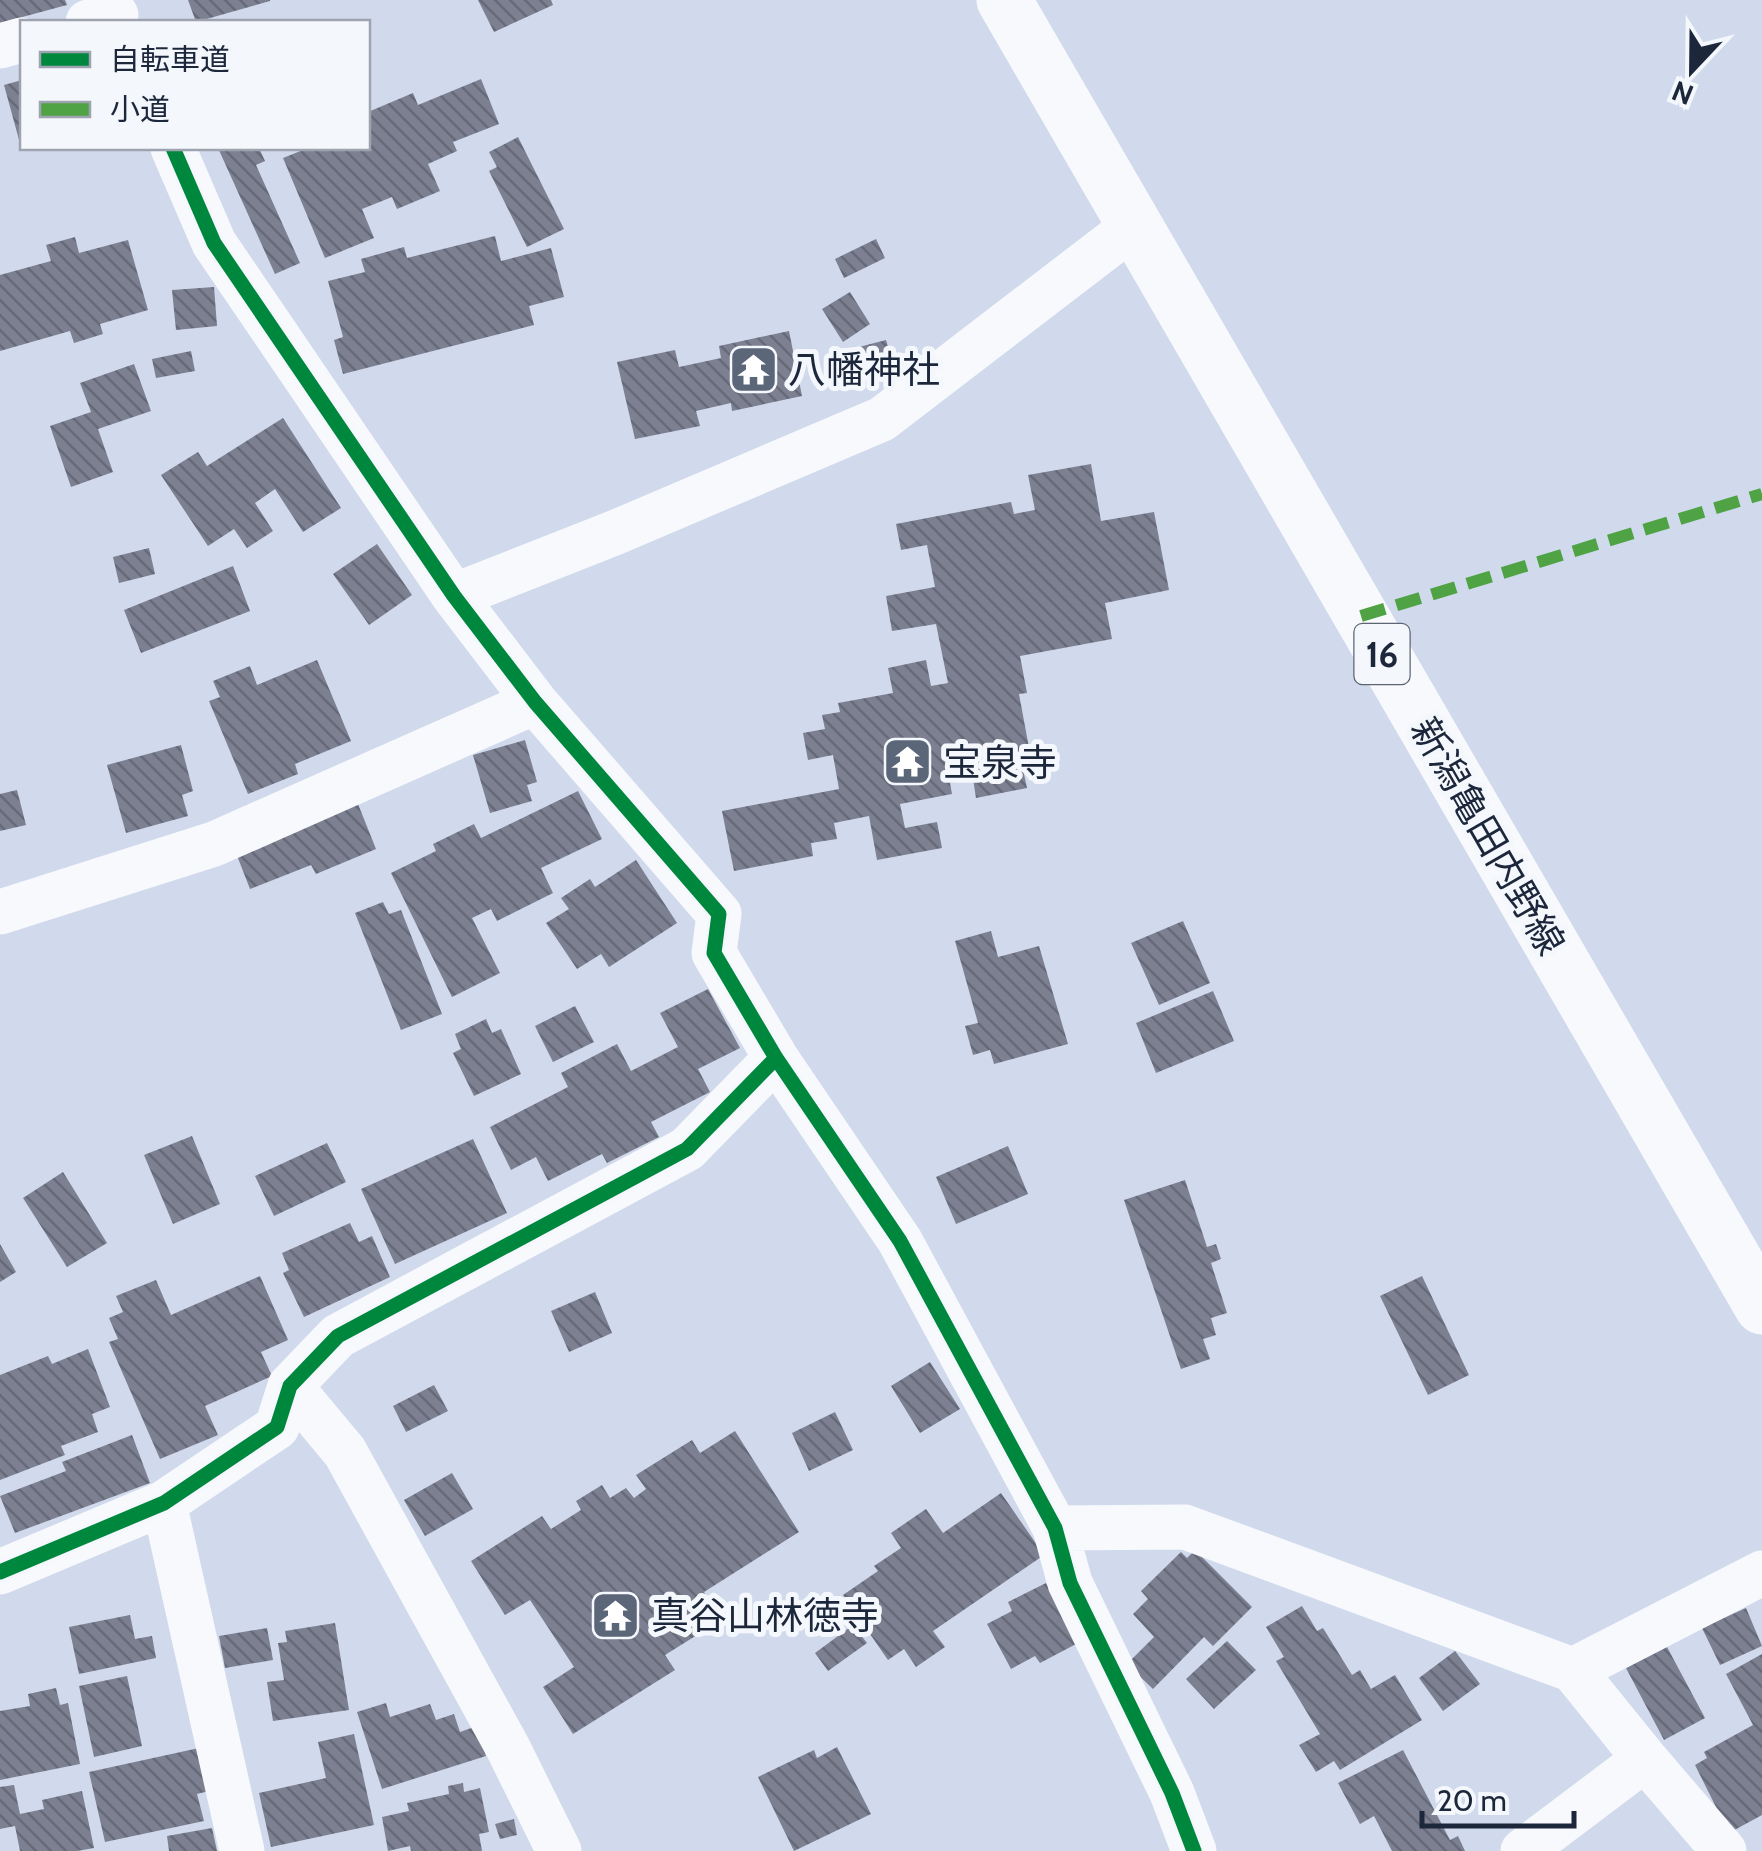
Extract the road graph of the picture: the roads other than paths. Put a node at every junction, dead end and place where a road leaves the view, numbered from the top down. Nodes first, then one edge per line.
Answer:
1 (1004, 0) edge
2 (174, 150) edge
3 (1135, 225) junction
4 (454, 596) junction
5 (535, 702) junction
6 (0, 912) edge
7 (776, 1058) junction
8 (1762, 1308) edge
9 (290, 1386) junction
10 (164, 1502) junction
11 (1055, 1528) junction
12 (0, 1572) edge
13 (1762, 1573) edge
14 (1573, 1670) junction
15 (1645, 1760) junction
16 (242, 1851) edge
17 (559, 1851) edge
18 (1194, 1851) edge
19 (1523, 1851) edge
20 (1724, 1851) edge

1 - 3 main road, 新潟亀田内野線 / 16
2 - 4 street
3 - 4 street
3 - 8 main road, 新潟亀田内野線 / 16
4 - 5 street
5 - 6 street
5 - 7 street
7 - 9 street
7 - 11 street
9 - 10 street
9 - 17 street
10 - 12 street
10 - 16 street
11 - 14 street
11 - 18 street
13 - 14 street
14 - 15 street
15 - 19 street
15 - 20 street

